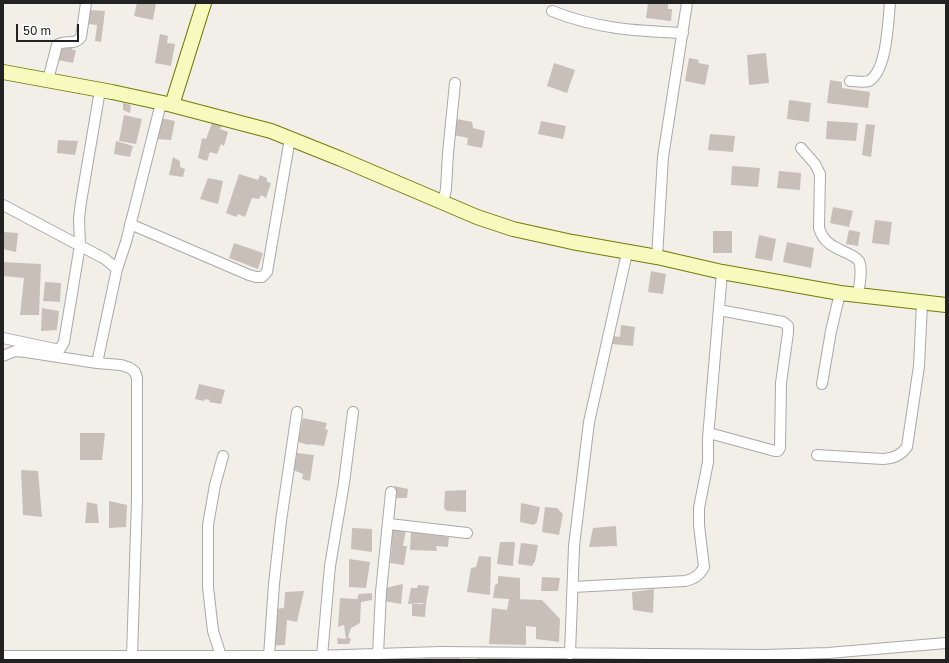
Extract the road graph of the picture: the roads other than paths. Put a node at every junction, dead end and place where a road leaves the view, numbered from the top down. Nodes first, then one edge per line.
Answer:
1 (86, 3) edge
2 (204, 3) edge
3 (687, 3) edge
4 (890, 3) edge
5 (552, 11) dead end
6 (683, 33) junction
7 (3, 72) edge
8 (48, 80) junction
9 (850, 81) dead end
10 (455, 83) dead end
11 (100, 90) junction
12 (166, 104) junction
13 (290, 138) junction
14 (801, 148) dead end
15 (443, 203) junction
16 (3, 205) edge
17 (130, 224) junction
18 (80, 245) junction
19 (627, 252) junction
20 (657, 257) junction
21 (117, 269) junction
22 (722, 272) junction
23 (840, 293) junction
24 (858, 296) junction
25 (922, 303) junction
26 (946, 305) edge
27 (719, 310) junction
28 (3, 338) edge
29 (3, 356) edge
30 (97, 363) junction
31 (822, 384) dead end
32 (297, 412) dead end
33 (353, 412) dead end
34 (709, 433) junction
35 (817, 455) dead end
36 (222, 456) dead end
37 (391, 492) dead end
38 (389, 524) junction
39 (468, 533) dead end
40 (572, 587) junction
41 (946, 643) edge
42 (570, 654) junction
43 (3, 656) edge
44 (132, 656) junction
45 (221, 656) junction
46 (269, 656) junction
47 (322, 656) junction
48 (374, 656) edge
49 (600, 657) edge
50 (119, 658) edge
51 (764, 658) edge

1 - 8 street
2 - 12 street
3 - 6 street
4 - 9 street
5 - 6 street
6 - 20 street
7 - 8 street
8 - 11 street
10 - 15 street
11 - 12 street
11 - 18 street
12 - 13 street
12 - 17 street
13 - 15 street
13 - 17 street
14 - 24 street
15 - 19 street
16 - 18 street
17 - 21 street
18 - 21 street
18 - 28 street
19 - 20 street
19 - 40 street
20 - 22 street
21 - 30 street
22 - 23 street
22 - 27 street
23 - 24 street
23 - 31 street
24 - 25 street
25 - 26 street
25 - 35 street
27 - 34 street
27 - 34 street
29 - 30 street
30 - 44 street
32 - 46 street
33 - 47 street
34 - 40 street
36 - 45 street
37 - 38 street
38 - 39 street
38 - 48 street
40 - 42 street
41 - 51 street
42 - 48 street
42 - 49 street
43 - 50 street
44 - 45 street
44 - 50 street
45 - 46 street
46 - 47 street
47 - 48 street
49 - 51 street

